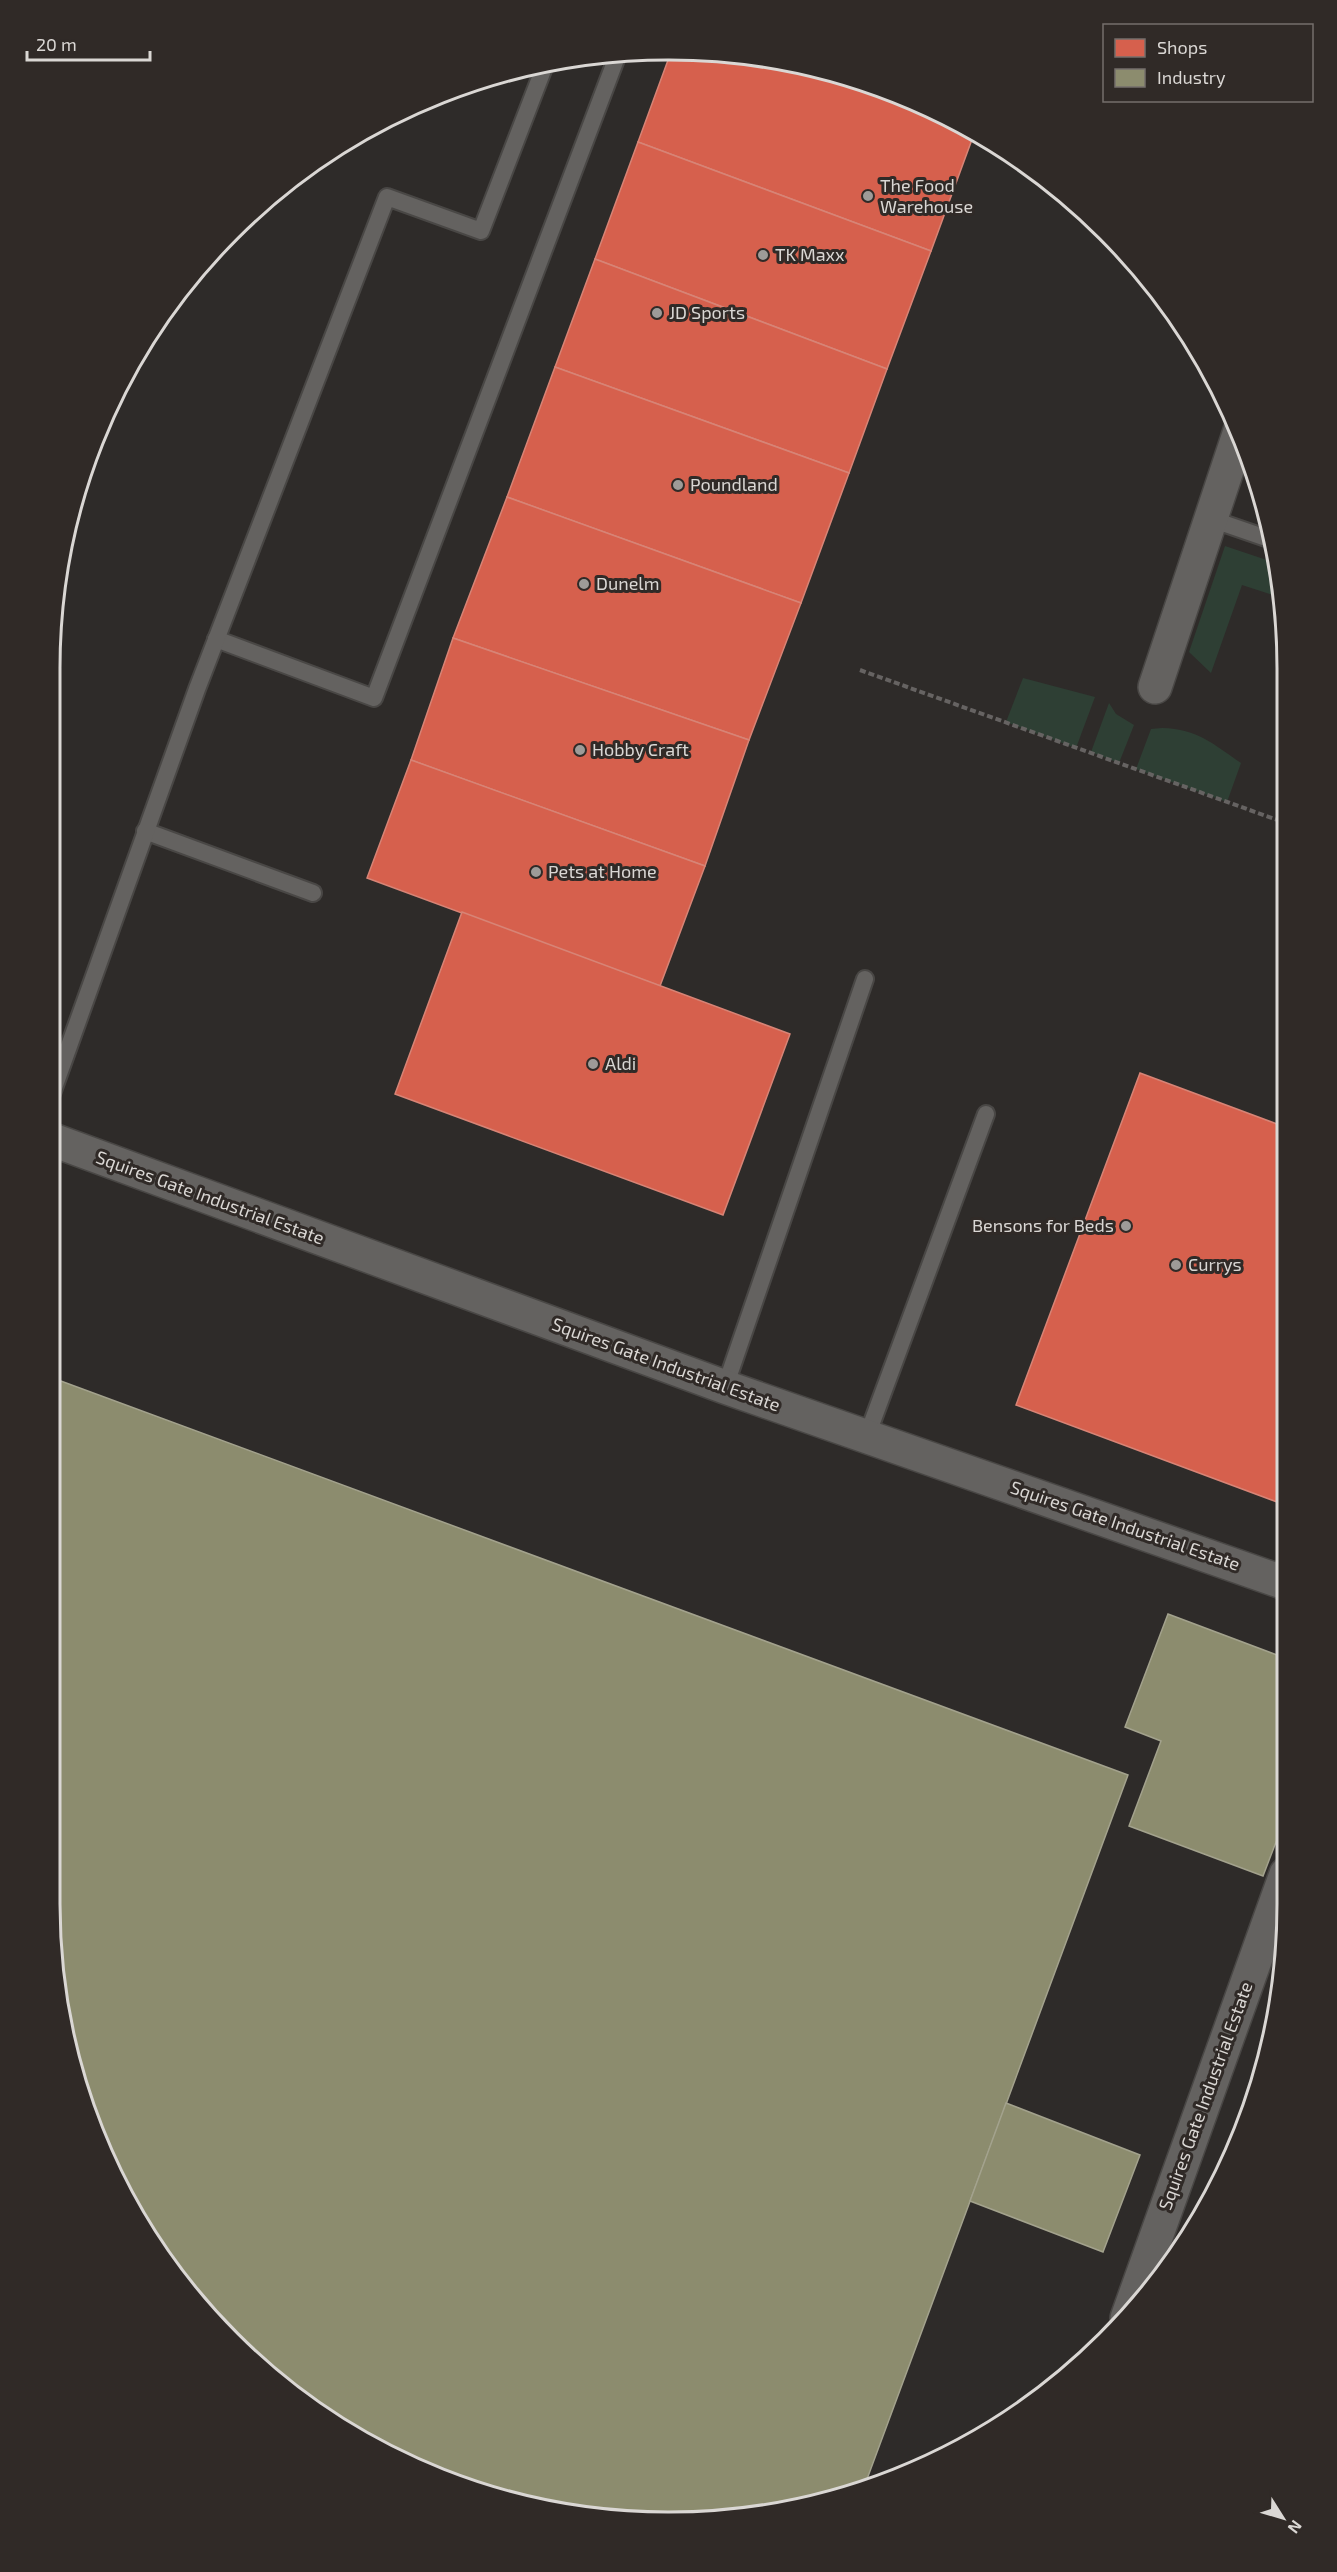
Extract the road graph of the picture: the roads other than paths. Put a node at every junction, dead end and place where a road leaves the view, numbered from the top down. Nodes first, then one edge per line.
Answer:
1 (615, 62) edge
2 (542, 74) edge
3 (1235, 446) edge
4 (1211, 519) junction
5 (1262, 537) edge
6 (216, 639) junction
7 (1155, 687) dead end
8 (145, 831) junction
9 (313, 893) dead end
10 (865, 979) dead end
11 (60, 1071) edge
12 (986, 1114) dead end
13 (60, 1143) edge
14 (725, 1387) junction
15 (867, 1436) junction
16 (1277, 1579) edge
17 (1277, 1899) edge
18 (1134, 2294) edge

1 - 6 lane
2 - 6 lane
3 - 4 street
4 - 5 lane
4 - 7 street
6 - 8 lane
8 - 9 lane
8 - 11 lane
10 - 14 lane
12 - 15 lane
13 - 14 street, Squires Gate Industrial Estate
14 - 15 street, Squires Gate Industrial Estate
15 - 16 street, Squires Gate Industrial Estate
17 - 18 street, Squires Gate Industrial Estate

